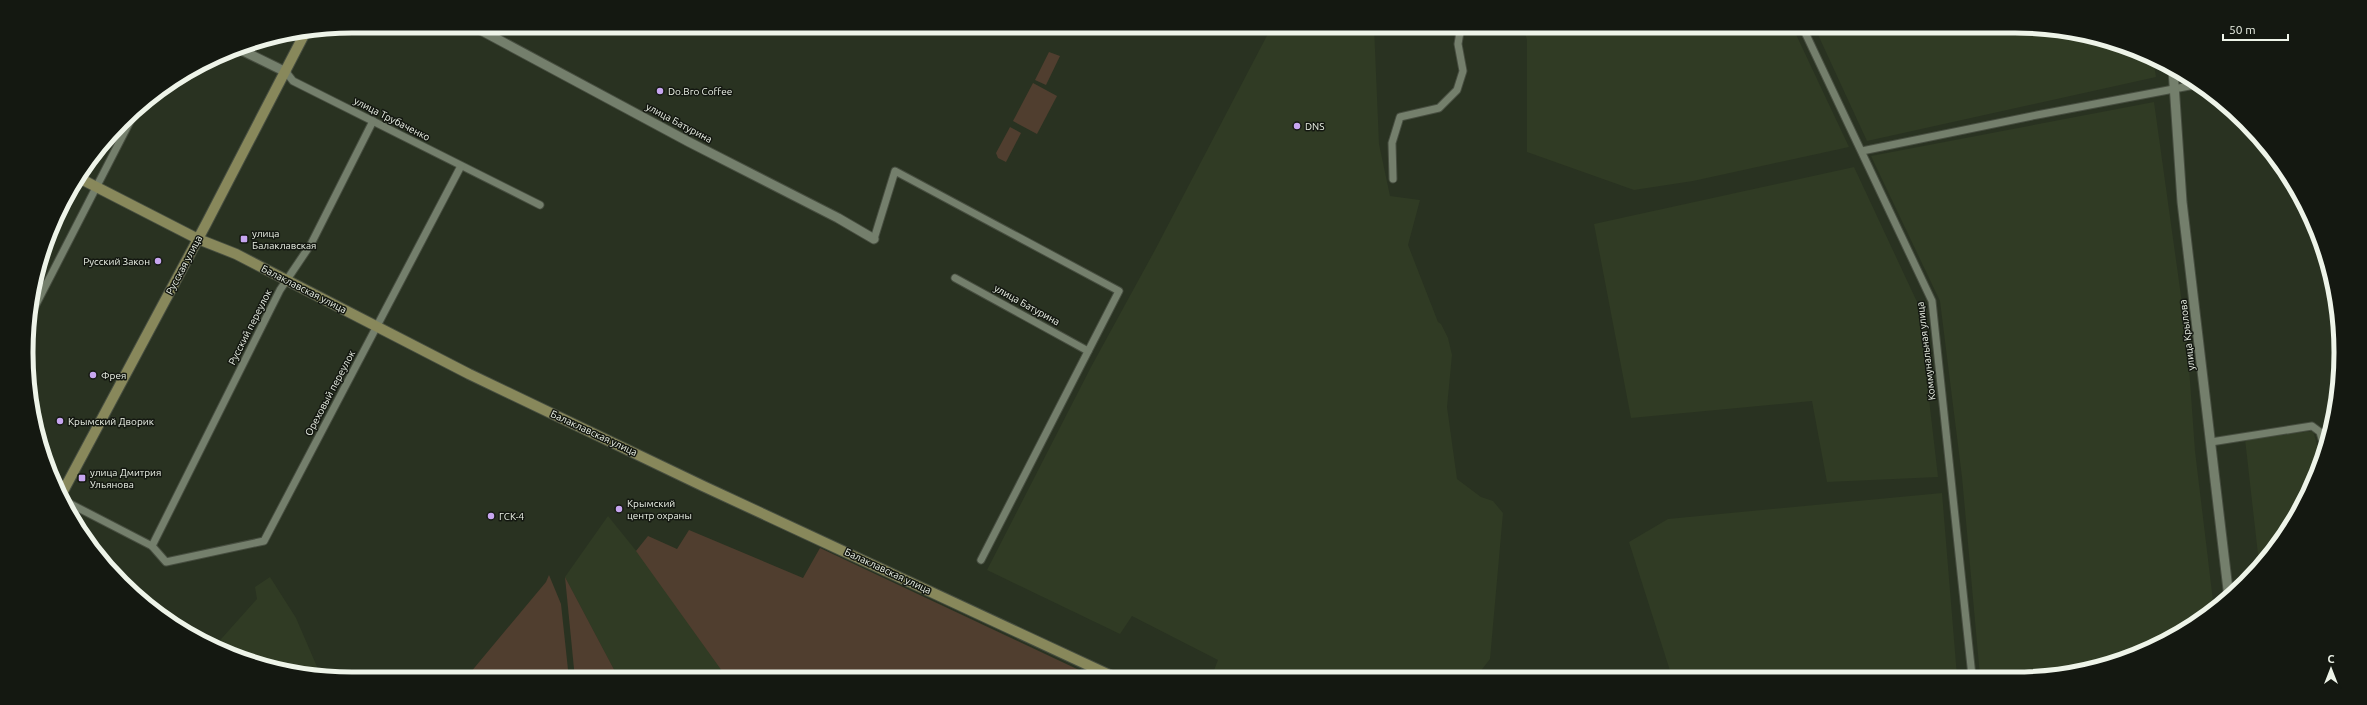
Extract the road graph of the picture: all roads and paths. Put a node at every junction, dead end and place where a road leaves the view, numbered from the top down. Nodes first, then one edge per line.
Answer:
1 (486, 33) edge
2 (1460, 33) edge
3 (1805, 33) edge
4 (303, 37) edge
5 (245, 52) edge
6 (286, 72) junction
7 (2174, 76) edge
8 (2190, 86) edge
9 (2175, 89) junction
10 (373, 121) junction
11 (128, 126) edge
12 (1862, 151) junction
13 (461, 166) junction
14 (1393, 179) dead end
15 (84, 181) edge
16 (98, 187) junction
17 (540, 205) dead end
18 (198, 240) junction
19 (874, 240) joint
20 (955, 278) dead end
21 (285, 280) junction
22 (38, 295) edge
23 (376, 327) junction
24 (1088, 351) junction
25 (2322, 439) edge
26 (2211, 442) junction
27 (64, 490) edge
28 (72, 504) edge
29 (152, 546) junction
30 (981, 560) dead end
31 (2228, 590) edge
32 (1103, 672) edge
33 (1972, 672) edge

1 - 19 street, улица Батурина
2 - 14 street
3 - 12 street, Коммунальная улица
4 - 6 main road, Русская улица
5 - 6 street, улица Трубаченко
6 - 10 street, улица Трубаченко
6 - 18 main road, Русская улица
7 - 9 street, улица Крылова
8 - 9 street
9 - 12 street
9 - 26 street, улица Крылова
10 - 13 street, улица Трубаченко
10 - 21 street, Русский переулок
11 - 16 street
12 - 33 street, Коммунальная улица
13 - 17 street, улица Трубаченко
13 - 23 street, Ореховый переулок
15 - 16 main road, Балаклавская улица
16 - 18 main road, Балаклавская улица
16 - 22 street
18 - 21 main road, Балаклавская улица
18 - 27 main road, Русская улица
19 - 24 street
20 - 24 street, улица Батурина
21 - 23 main road, Балаклавская улица
21 - 29 street, Русский переулок
23 - 29 street, Ореховый переулок
23 - 32 main road, Балаклавская улица
24 - 30 street
25 - 26 street
26 - 31 street, улица Крылова
28 - 29 street

